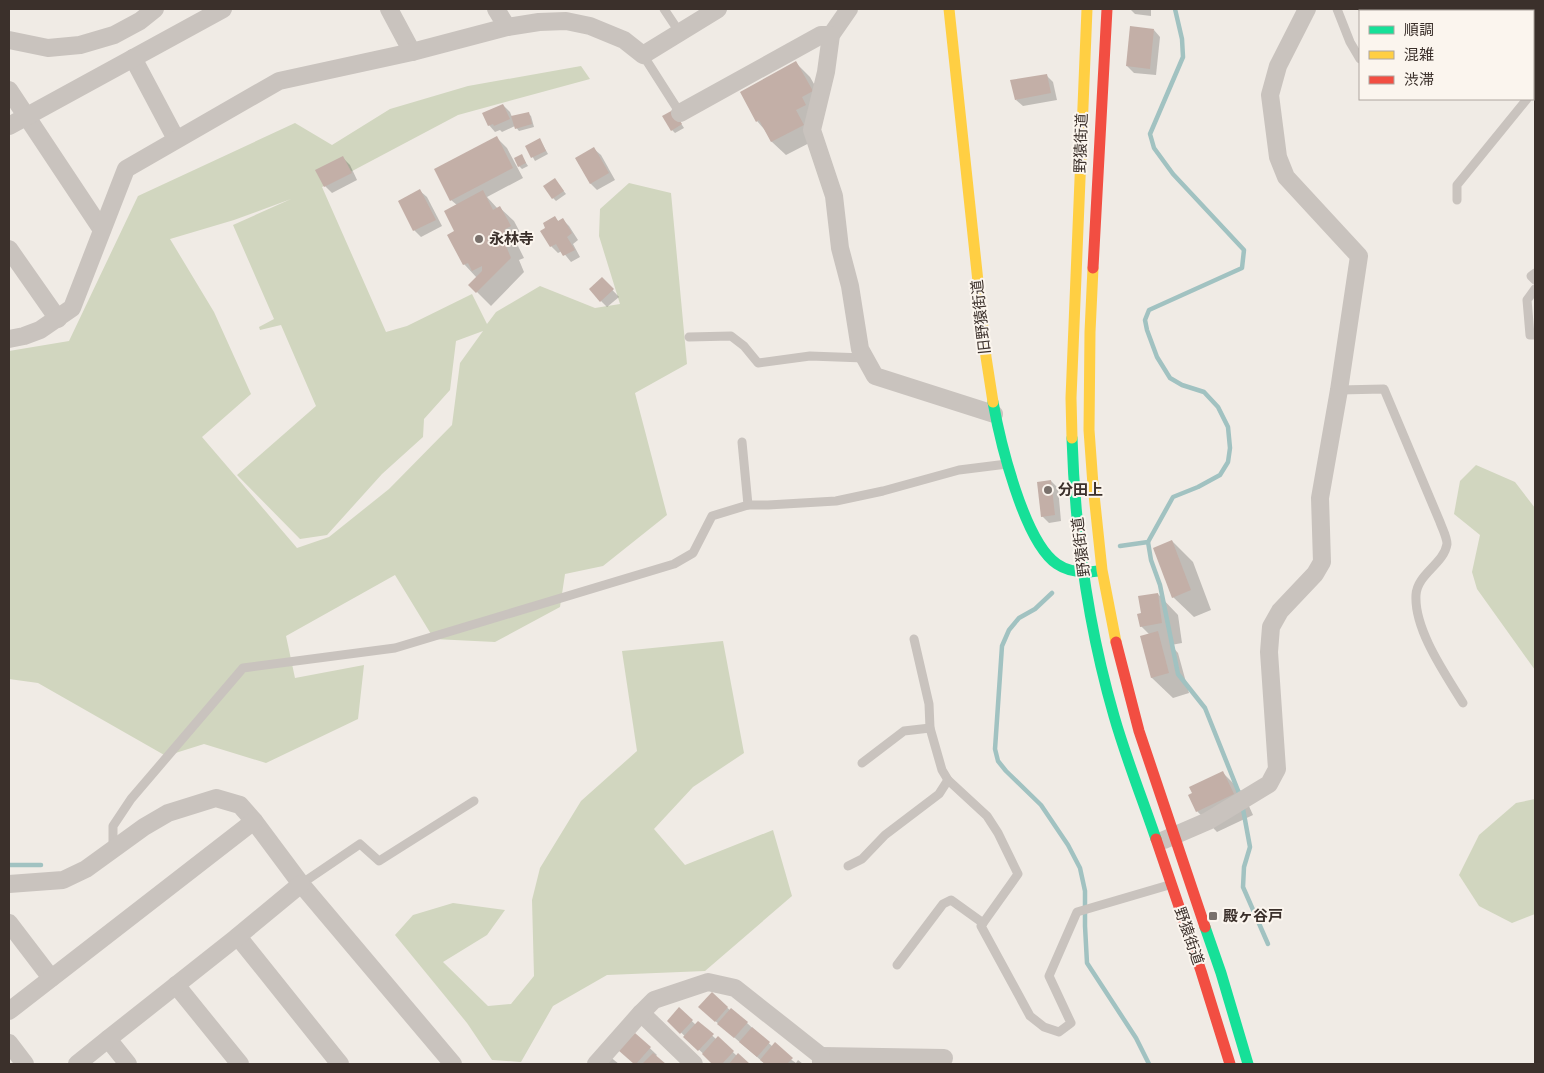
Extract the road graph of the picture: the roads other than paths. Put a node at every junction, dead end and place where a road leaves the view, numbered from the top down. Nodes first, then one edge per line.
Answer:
1 (155, 9) edge
2 (223, 9) edge
3 (389, 9) edge
4 (496, 9) edge
5 (664, 9) edge
6 (718, 9) edge
7 (849, 9) edge
8 (948, 9) edge
9 (1087, 9) edge
10 (1107, 9) edge
11 (1307, 9) edge
12 (1337, 9) edge
13 (507, 27) junction
14 (680, 32) junction
15 (831, 35) junction
16 (9, 40) edge
17 (412, 52) junction
18 (643, 55) junction
19 (1359, 57) edge
20 (133, 58) junction
21 (9, 90) edge
22 (1526, 100) edge
23 (680, 114) joint
24 (27, 116) junction
25 (9, 126) edge
26 (176, 139) junction
27 (1457, 200) dead end
28 (102, 230) junction
29 (9, 249) edge
30 (1535, 273) edge
31 (1535, 280) edge
32 (1535, 289) edge
33 (58, 319) junction
34 (1535, 335) edge
35 (690, 337) dead end
36 (9, 339) edge
37 (864, 358) junction
38 (1339, 390) junction
39 (994, 414) junction
40 (742, 442) dead end
41 (1008, 464) junction
42 (748, 505) junction
43 (1102, 570) junction
44 (1083, 573) junction
45 (914, 640) dead end
46 (1463, 703) dead end
47 (930, 728) junction
48 (862, 763) dead end
49 (948, 780) junction
50 (474, 801) dead end
51 (254, 821) junction
52 (1175, 836) junction
53 (1157, 842) junction
54 (114, 849) junction
55 (848, 866) dead end
56 (9, 884) edge
57 (301, 884) junction
58 (1171, 884) junction
59 (9, 923) edge
60 (983, 923) junction
61 (237, 937) junction
62 (897, 964) dead end
63 (51, 978) junction
64 (176, 985) junction
65 (9, 1011) edge
66 (640, 1013) junction
67 (108, 1039) junction
68 (9, 1043) edge
69 (944, 1058) dead end
70 (821, 1060) edge
71 (898, 1061) edge
72 (25, 1064) edge
73 (77, 1064) edge
74 (128, 1064) edge
75 (240, 1064) edge
76 (340, 1064) edge
77 (453, 1064) edge
78 (596, 1064) edge
79 (694, 1064) edge
80 (1230, 1064) edge
81 (1248, 1064) edge

1 - 16 street
2 - 20 street
3 - 17 street
4 - 13 street
5 - 14 lane
6 - 14 street
7 - 15 street
8 - 39 main road, 旧野猿街道
9 - 44 main road, 野猿街道
10 - 43 main road, 野猿街道
11 - 38 street
12 - 19 lane
13 - 17 street
13 - 18 street
14 - 18 street
15 - 23 street
15 - 37 street
17 - 26 street
18 - 23 lane
20 - 24 street
20 - 26 street
21 - 24 street
22 - 27 lane
24 - 25 street
24 - 28 street
26 - 28 street
28 - 33 street
29 - 33 street
30 - 31 lane
32 - 34 lane
33 - 36 street
35 - 37 lane
37 - 39 street
38 - 46 lane
38 - 52 street
39 - 41 main road, 旧野猿街道
40 - 42 lane
41 - 42 lane
41 - 44 main road, 旧野猿街道
42 - 54 lane
43 - 44 main road, 旧野猿街道
43 - 52 main road, 野猿街道
44 - 53 main road, 野猿街道
45 - 47 lane
47 - 48 lane
47 - 49 lane
49 - 55 lane
49 - 60 lane
50 - 57 lane
51 - 54 street
51 - 57 street
51 - 63 street
52 - 53 street
52 - 81 main road, 野猿街道
53 - 58 main road, 野猿街道
54 - 56 street
57 - 61 street
57 - 77 street
58 - 60 lane
58 - 80 main road, 野猿街道
59 - 63 street
60 - 62 lane
61 - 64 street
61 - 76 street
63 - 65 street
64 - 67 street
64 - 75 street
66 - 70 street
66 - 78 street
66 - 79 street
67 - 73 street
67 - 74 street
68 - 72 street
69 - 71 street
70 - 71 street

